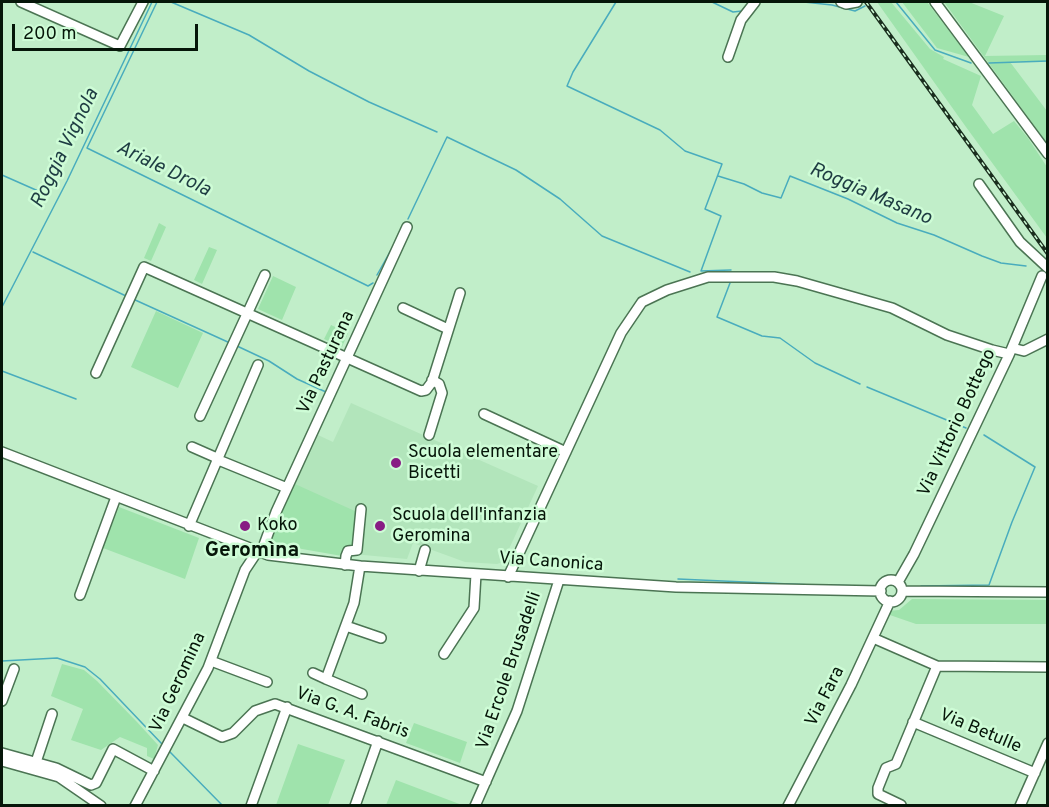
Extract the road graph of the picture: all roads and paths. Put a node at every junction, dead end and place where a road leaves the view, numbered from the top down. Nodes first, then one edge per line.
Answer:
1 (21, 2) edge
2 (143, 2) edge
3 (755, 2) edge
4 (841, 2) edge
5 (857, 2) edge
6 (935, 2) edge
7 (728, 57) dead end
8 (1047, 154) edge
9 (979, 184) dead end
10 (407, 227) dead end
11 (1045, 272) edge
12 (265, 275) dead end
13 (460, 293) dead end
14 (403, 308) dead end
15 (248, 313) junction
16 (448, 329) junction
17 (1047, 339) edge
18 (1010, 351) junction
19 (348, 358) junction
20 (258, 365) dead end
21 (96, 374) dead end
22 (432, 380) junction
23 (484, 414) dead end
24 (200, 416) dead end
25 (429, 435) dead end
26 (192, 447) dead end
27 (2, 452) edge
28 (566, 452) junction
29 (217, 458) junction
30 (287, 488) junction
31 (116, 497) junction
32 (361, 509) dead end
33 (189, 526) junction
34 (425, 550) dead end
35 (255, 551) junction
36 (345, 565) junction
37 (360, 566) junction
38 (419, 571) junction
39 (476, 574) junction
40 (508, 577) junction
41 (560, 580) junction
42 (900, 587) junction
43 (881, 591) junction
44 (1047, 592) edge
45 (80, 595) dead end
46 (890, 601) junction
47 (346, 626) junction
48 (381, 638) dead end
49 (873, 638) junction
50 (444, 654) dead end
51 (211, 661) junction
52 (938, 666) junction
53 (1047, 667) edge
54 (14, 669) dead end
55 (313, 673) dead end
56 (326, 679) junction
57 (267, 682) dead end
58 (362, 694) dead end
59 (2, 702) edge
60 (286, 708) junction
61 (52, 714) dead end
62 (183, 718) junction
63 (913, 722) junction
64 (378, 741) junction
65 (1047, 743) edge
66 (2, 753) edge
67 (2, 761) edge
68 (36, 762) junction
69 (154, 771) junction
70 (1035, 773) junction
71 (486, 782) junction
72 (901, 805) edge
73 (101, 806) edge
74 (135, 806) edge
75 (251, 806) edge
76 (355, 806) edge
77 (475, 806) edge
78 (788, 806) edge
79 (1020, 806) edge

1 - 2 street
3 - 7 street
4 - 5 street
6 - 8 street
9 - 11 street
10 - 19 street, Via Pasturana
11 - 18 street, Via Vittorio Bottego
12 - 15 street
13 - 16 street
14 - 16 street
15 - 19 street
15 - 21 street
15 - 24 street
16 - 22 street
17 - 18 street
18 - 28 street
18 - 42 street, Via Vittorio Bottego
19 - 22 street
19 - 30 street, Via Pasturana
20 - 29 street
22 - 25 street
23 - 28 street
26 - 29 street
27 - 31 street, Via Canonica
28 - 40 street
29 - 30 street
29 - 33 street
30 - 35 street, Via Pasturana
31 - 33 street, Via Canonica
31 - 45 street
32 - 36 street
33 - 35 street, Via Canonica
34 - 38 street
35 - 36 street, Via Canonica
35 - 51 street, Via Geromina
36 - 37 street, Via Canonica
37 - 38 street, Via Canonica
37 - 47 street
38 - 39 street, Via Canonica
39 - 40 street, Via Canonica
39 - 50 street
40 - 41 street, Via Canonica
41 - 43 street, Via Canonica
41 - 71 street, Via Ercole Brusadelli
42 - 43 street
42 - 44 street
42 - 46 street
43 - 46 street
46 - 49 street, Via Fara
47 - 48 street
47 - 56 street
49 - 52 street
49 - 78 street, Via Fara
51 - 57 street
51 - 62 street, Via Geromina
52 - 53 street
52 - 63 street
54 - 59 street
55 - 56 street
56 - 58 street
60 - 62 street, Via G. A. Fabris
60 - 64 street, Via G. A. Fabris
60 - 75 street
61 - 68 street
62 - 69 street, Via Geromina
63 - 70 street, Via Betulle
63 - 72 street
64 - 71 street, Via G. A. Fabris
64 - 76 street
65 - 70 street
66 - 68 street
67 - 73 street
68 - 69 street
69 - 74 street, Via Geromina
70 - 79 street
71 - 77 street, Via Ercole Brusadelli

